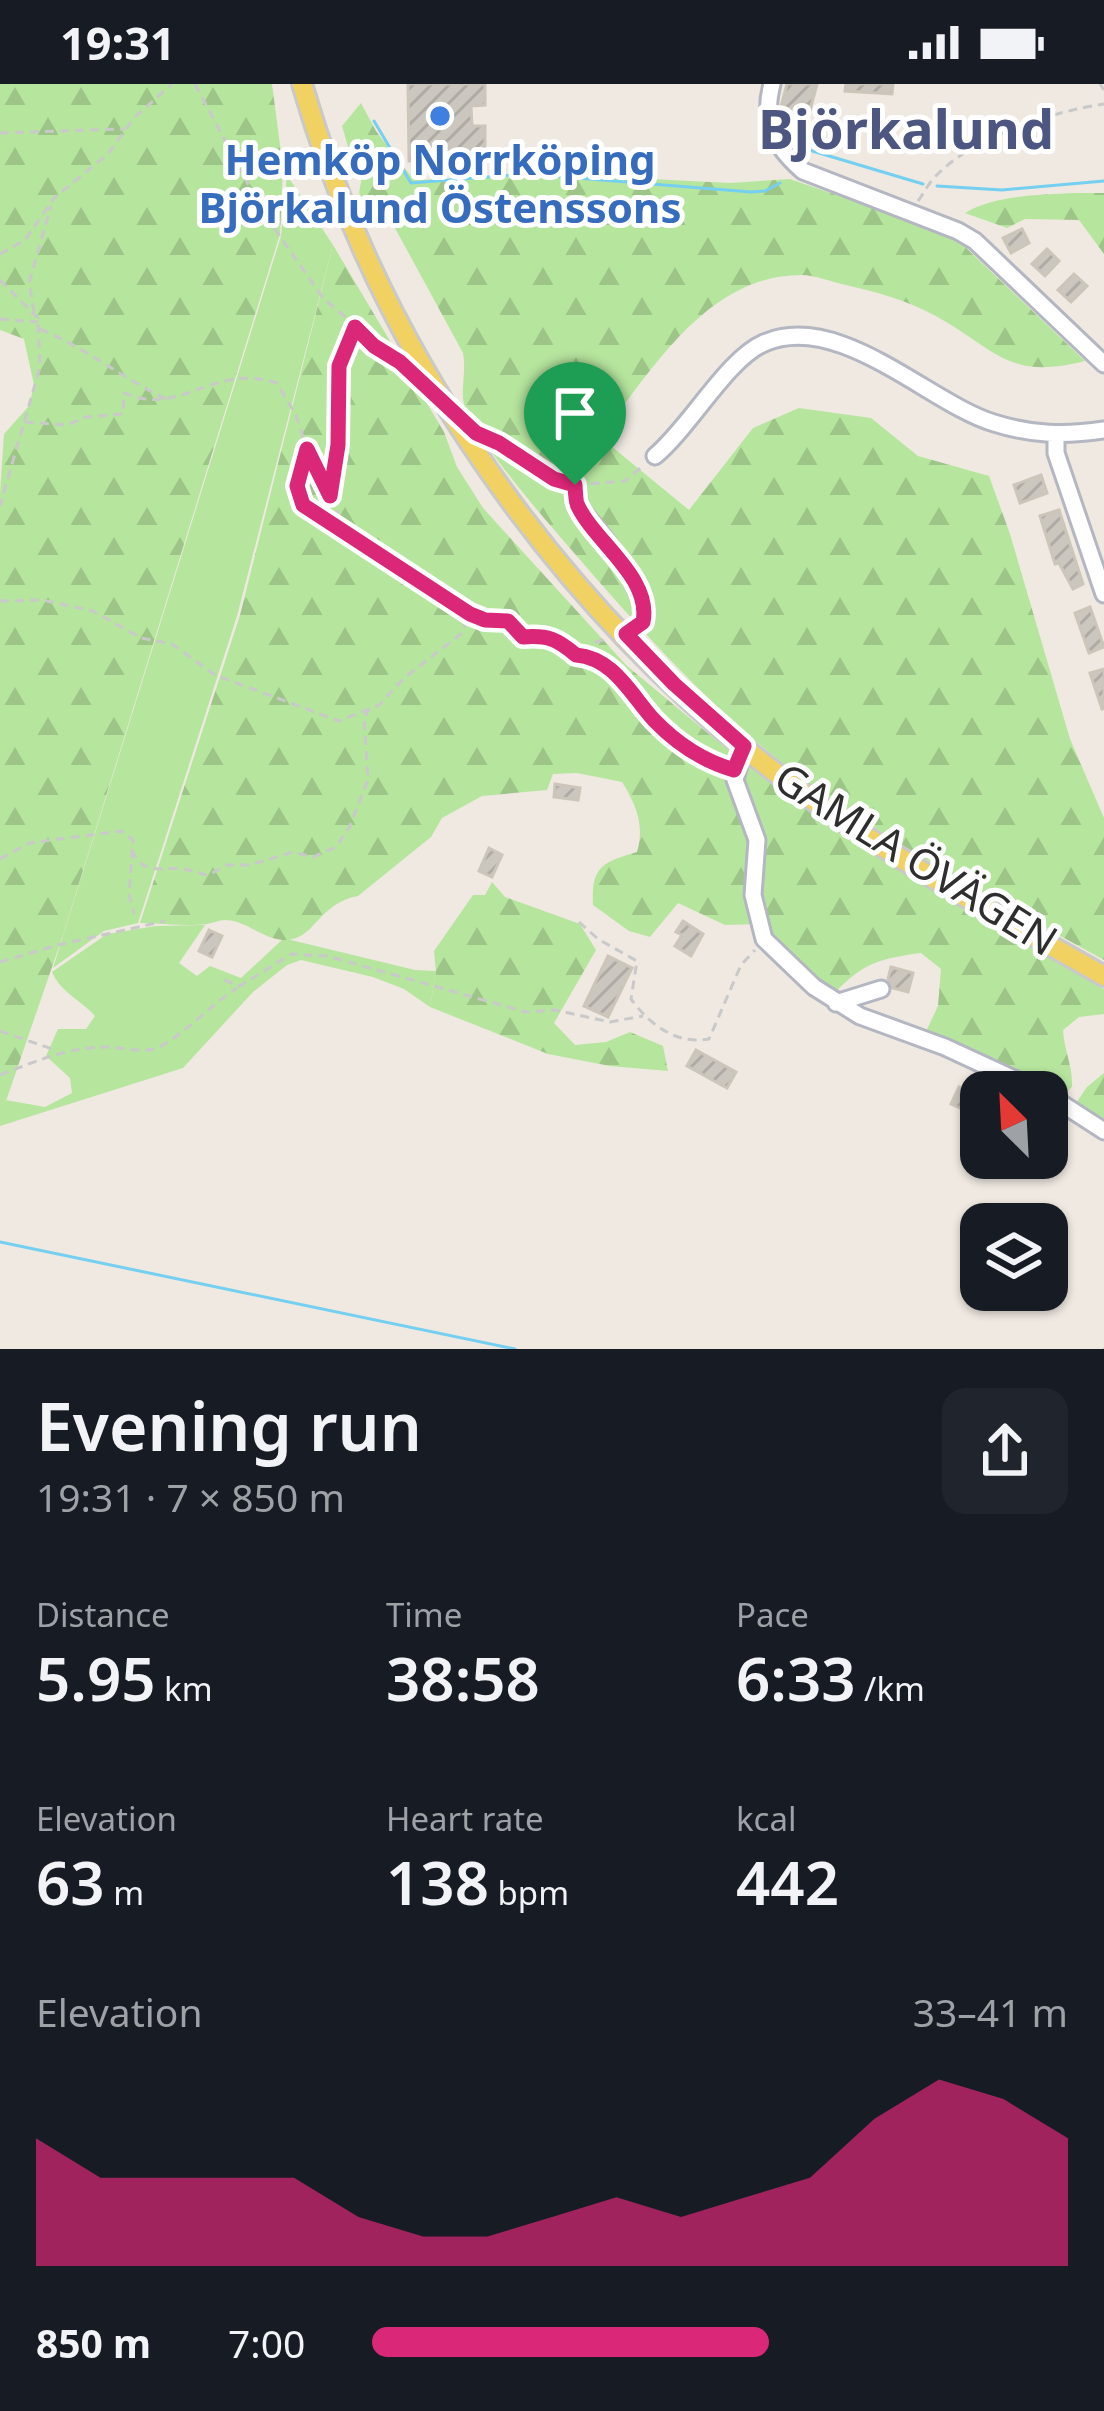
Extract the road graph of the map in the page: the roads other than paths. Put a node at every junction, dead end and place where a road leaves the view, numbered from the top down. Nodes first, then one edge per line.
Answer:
1 (302, 84) edge
2 (772, 84) edge
3 (1104, 364) edge
4 (1104, 430) edge
5 (1056, 436) junction
6 (655, 456) road end
7 (576, 504) dead end
8 (1104, 594) edge
9 (626, 634) junction
10 (744, 746) junction
11 (1104, 976) edge
12 (881, 989) dead end
13 (836, 1003) junction
14 (1002, 1071) edge
15 (1068, 1108) edge
16 (1104, 1131) edge

1 - 9 main road, GAMLA ÖVÄGEN
2 - 3 street
4 - 5 street
5 - 6 street
5 - 8 street
7 - 9 street
9 - 10 main road, GAMLA ÖVÄGEN
10 - 11 main road, GAMLA ÖVÄGEN
10 - 13 street
12 - 13 street
13 - 14 street
15 - 16 street

